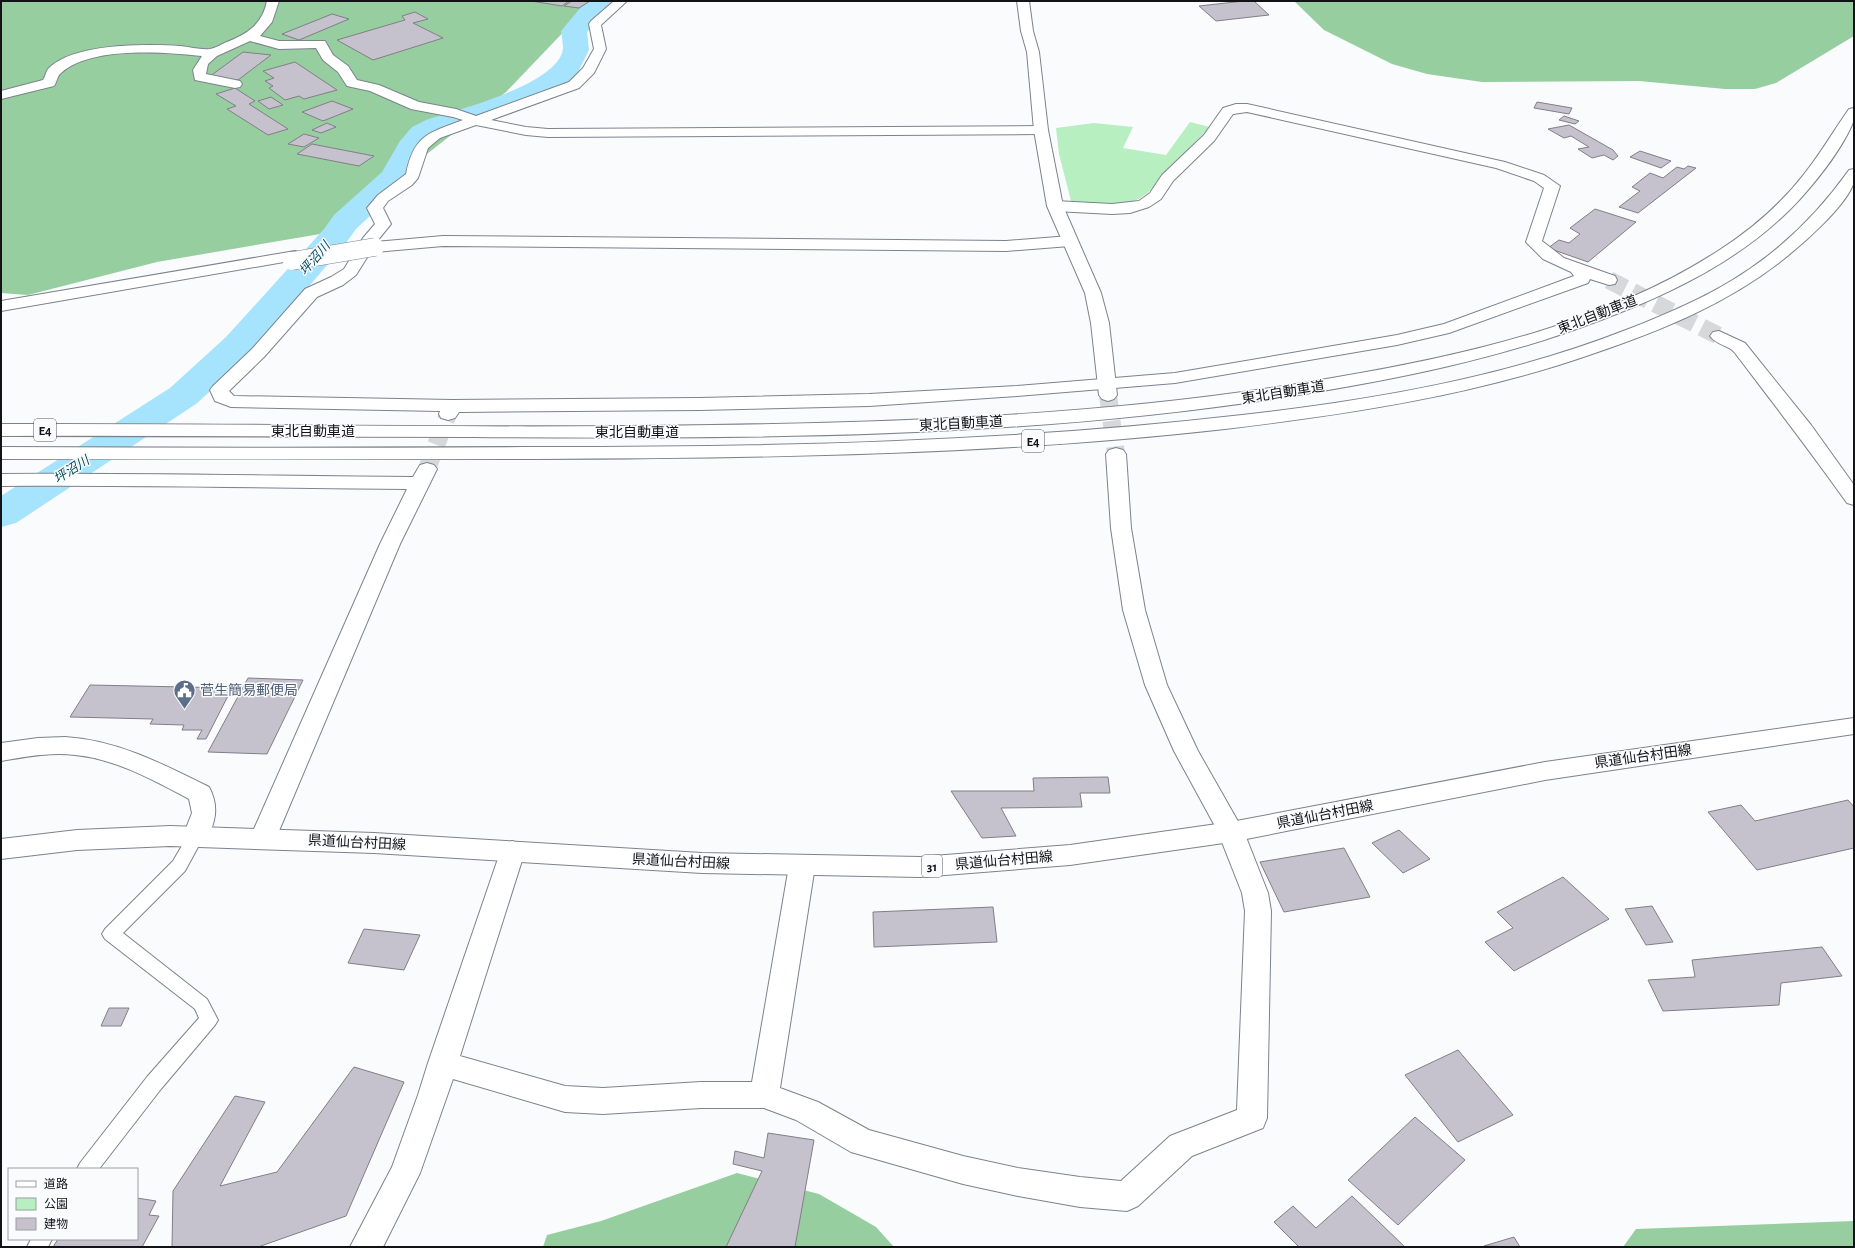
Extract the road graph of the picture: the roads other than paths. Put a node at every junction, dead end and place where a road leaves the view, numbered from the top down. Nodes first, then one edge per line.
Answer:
1 (273, 1) edge
2 (621, 1) edge
3 (1022, 1) edge
4 (249, 38) junction
5 (212, 53) junction
6 (235, 84) dead end
7 (1, 95) edge
8 (1854, 112) edge
9 (470, 118) junction
10 (1042, 130) junction
11 (1854, 173) edge
12 (1055, 206) junction
13 (1070, 241) junction
14 (294, 258) junction
15 (1576, 268) junction
16 (1609, 280) tunnel mouth
17 (1, 306) edge
18 (1, 315) edge
19 (1719, 336) tunnel mouth
20 (1108, 390) junction
21 (1, 426) edge
22 (1, 430) edge
23 (42, 430) junction
24 (1, 454) edge
25 (1116, 454) tunnel mouth
26 (8, 480) edge
27 (1854, 499) edge
28 (1854, 726) edge
29 (1, 752) edge
30 (1231, 832) junction
31 (196, 836) junction
32 (263, 838) junction
33 (1, 849) edge
34 (512, 851) junction
35 (802, 866) junction
36 (442, 1063) junction
37 (764, 1095) junction
38 (89, 1168) edge
39 (366, 1247) edge

1 - 4 main road
2 - 9 main road
3 - 10 main road
4 - 5 main road
4 - 9 main road
5 - 6 main road
5 - 7 main road
8 - 23 main road, 東北自動車道 / E4
9 - 10 main road
9 - 20 main road
10 - 12 main road
11 - 24 main road, 東北自動車道 / E4
12 - 13 main road
12 - 15 main road
13 - 14 main road, bridge
13 - 20 main road
14 - 17 main road
14 - 18 main road
15 - 16 main road
15 - 20 main road
19 - 27 main road
21 - 23 main road
22 - 23 main road, 東北自動車道 / E4
25 - 30 main road
26 - 32 main road
28 - 30 main road, 県道仙台村田線 / 31
29 - 31 main road
30 - 35 main road, 県道仙台村田線 / 31
30 - 37 main road
31 - 32 main road, 県道仙台村田線 / 31
31 - 33 main road, 県道仙台村田線 / 31
31 - 38 lane
32 - 34 main road, 県道仙台村田線 / 31
34 - 35 main road, 県道仙台村田線 / 31
34 - 36 main road
35 - 37 main road
36 - 37 main road
36 - 39 main road

